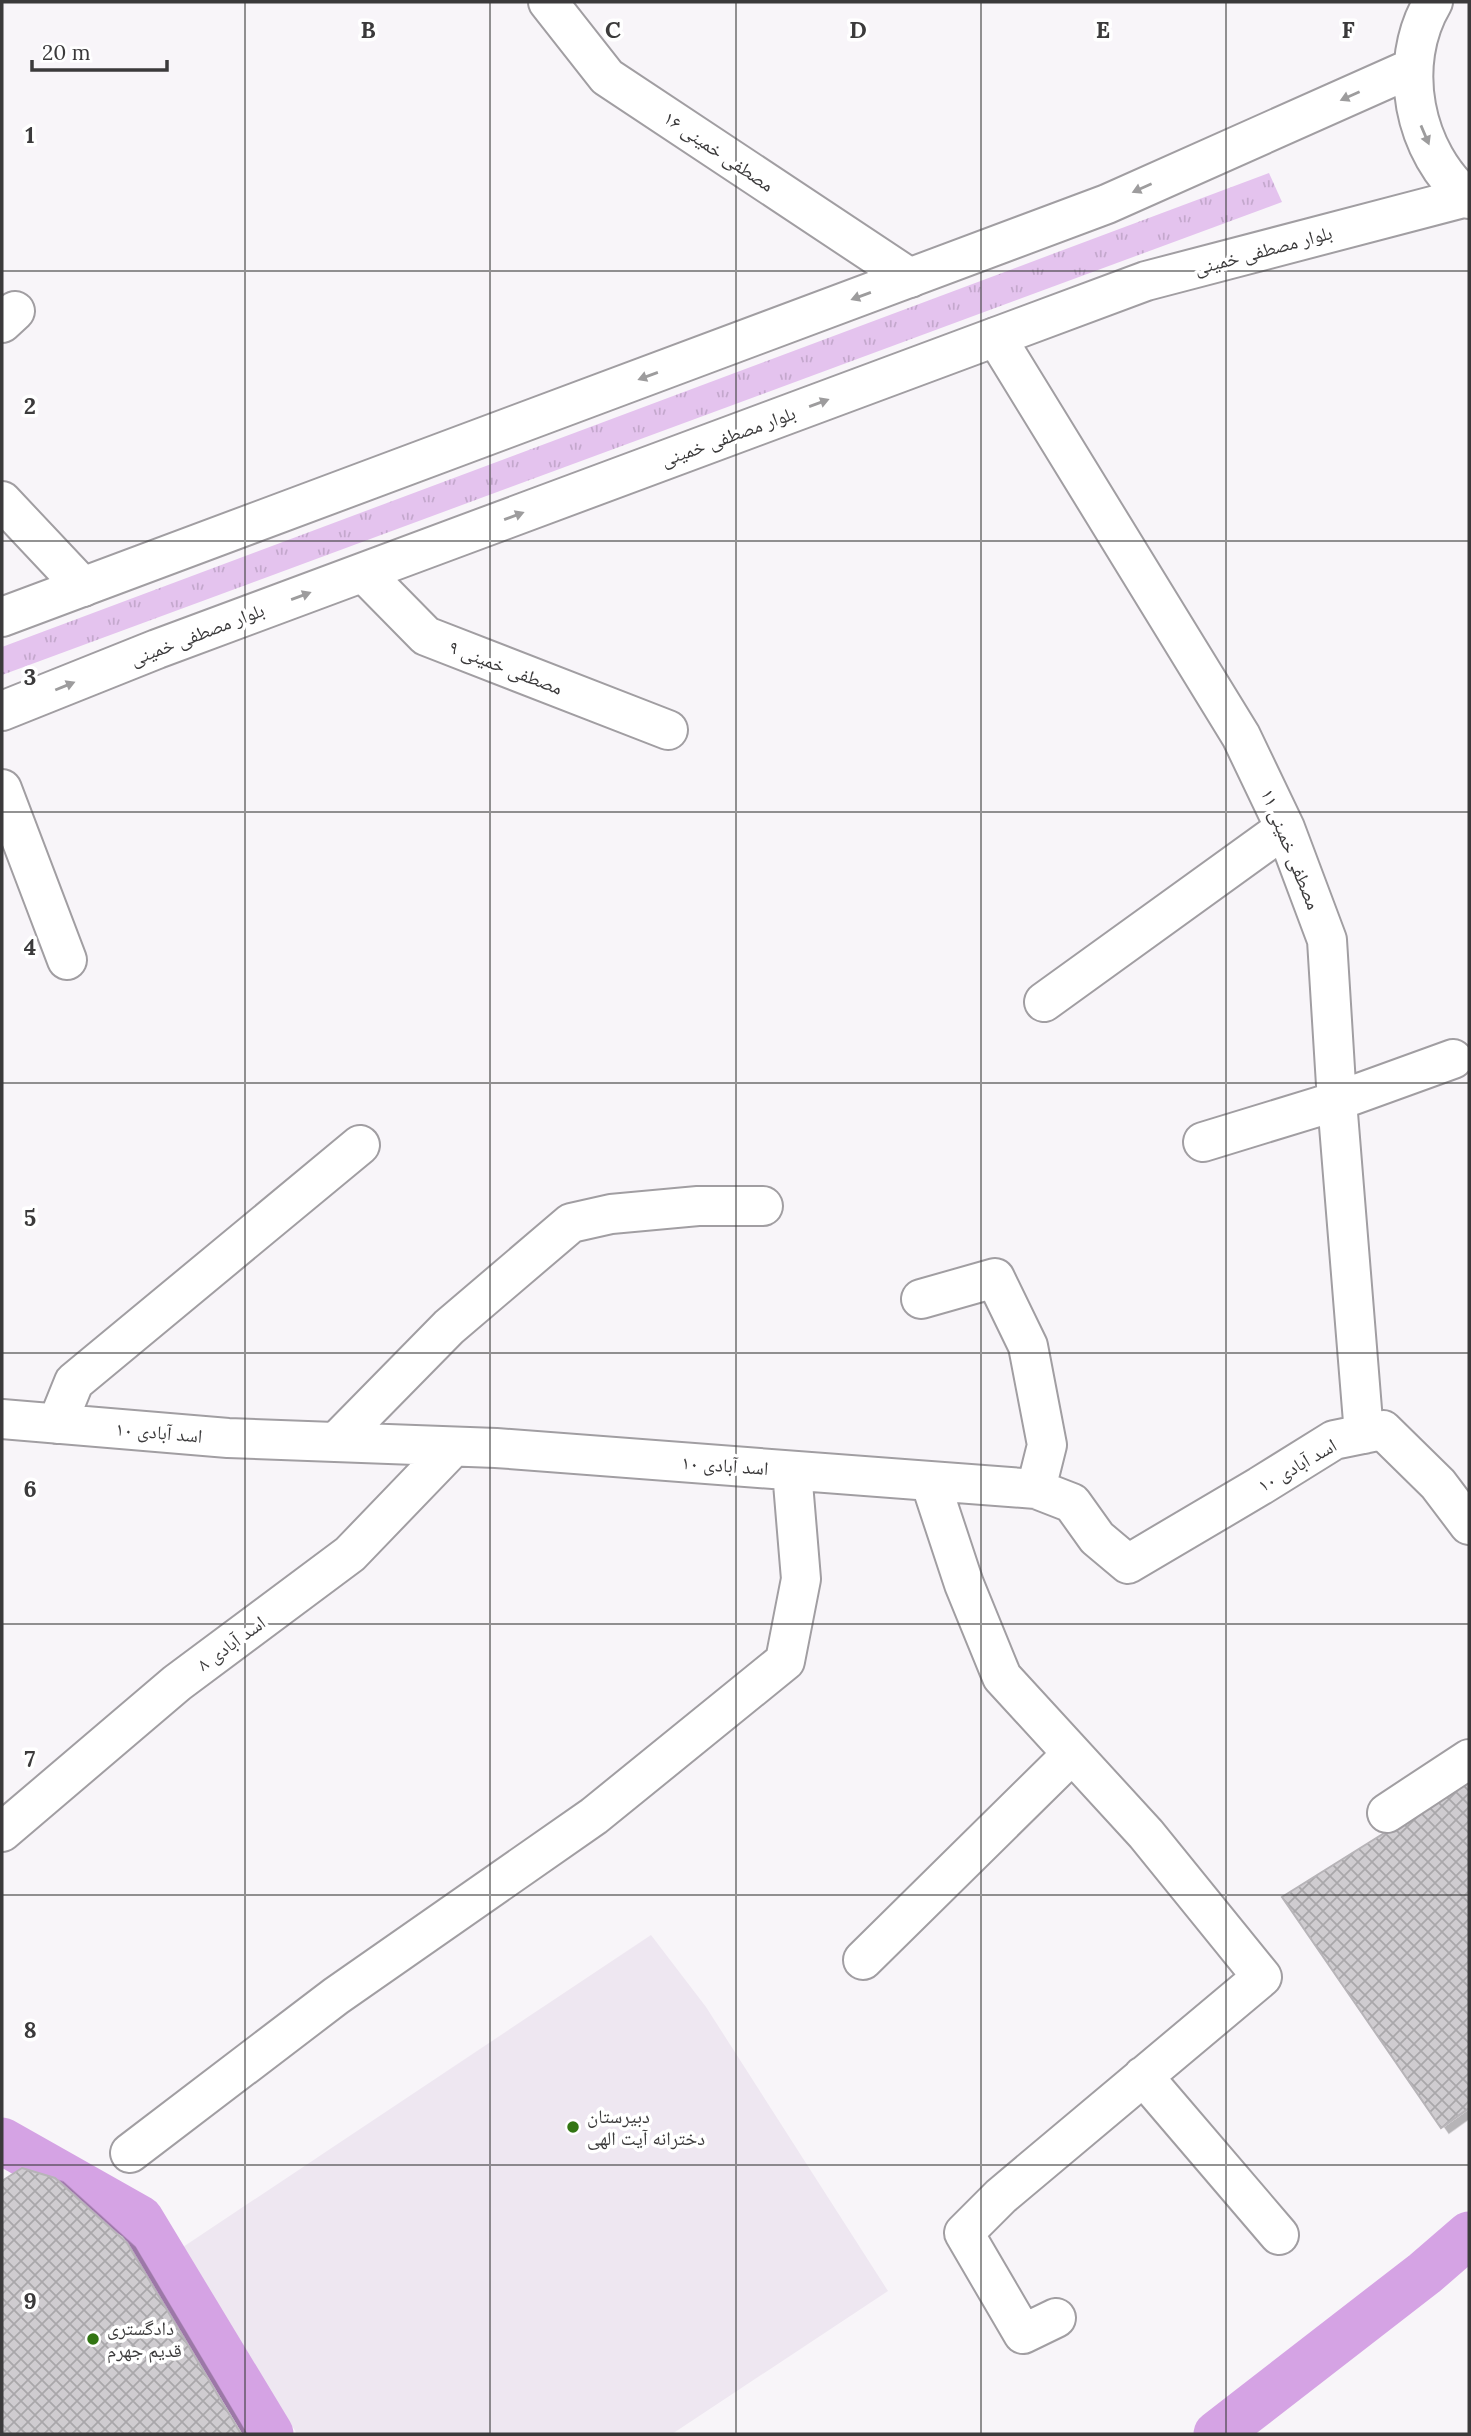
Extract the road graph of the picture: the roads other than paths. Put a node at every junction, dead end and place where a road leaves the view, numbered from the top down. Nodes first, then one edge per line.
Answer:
1 (548, 2) edge
2 (1424, 8) edge
3 (1412, 68) junction
4 (1468, 198) edge
5 (910, 278) junction
6 (996, 337) junction
7 (2, 501) edge
8 (364, 572) junction
9 (83, 587) junction
10 (2, 617) edge
11 (2, 711) edge
12 (668, 730) dead end
13 (2, 789) edge
14 (1285, 828) junction
15 (67, 960) dead end
16 (1044, 1002) dead end
17 (1453, 1059) dead end
18 (1337, 1101) junction
19 (1203, 1142) dead end
20 (360, 1145) dead end
21 (762, 1206) dead end
22 (921, 1299) dead end
23 (2, 1419) edge
24 (57, 1424) junction
25 (1374, 1432) junction
26 (336, 1442) junction
27 (453, 1447) junction
28 (792, 1471) junction
29 (930, 1481) junction
30 (1036, 1489) junction
31 (1469, 1525) edge
32 (1072, 1754) junction
33 (1469, 1759) edge
34 (1387, 1813) dead end
35 (2, 1832) edge
36 (863, 1960) dead end
37 (1143, 2076) junction
38 (130, 2153) dead end
39 (1279, 2235) dead end
40 (1056, 2318) dead end

1 - 5 street, مصطفی خمینی ۱۶
2 - 3 street
3 -> 4 street
3 -> 5 street
4 - 6 street, بلوار مصطفی خمینی
5 -> 9 street
8 -> 6 street, بلوار مصطفی خمینی
6 - 14 street, مصطفی خمینی ۱۱
7 - 9 street
11 -> 8 street, بلوار مصطفی خمینی
8 - 12 street, مصطفی خمینی ۹
9 - 10 street
13 - 15 street
14 - 16 street
14 - 18 street, مصطفی خمینی ۱۱
17 - 18 street
18 - 19 street
18 - 25 street, مصطفی خمینی ۱۱
20 - 24 street
21 - 26 street
22 - 30 street
23 - 24 street, اسد آبادی ۱۰
24 - 26 street, اسد آبادی ۱۰
25 - 30 street, اسد آبادی ۱۰
25 - 31 street
26 - 27 street, اسد آبادی ۱۰
27 - 28 street, اسد آبادی ۱۰
27 - 35 street, اسد آبادی ۸
28 - 29 street, اسد آبادی ۱۰
28 - 38 street
29 - 30 street, اسد آبادی ۱۰
29 - 32 street
32 - 36 street
32 - 37 street
33 - 34 street
37 - 39 street
37 - 40 street

